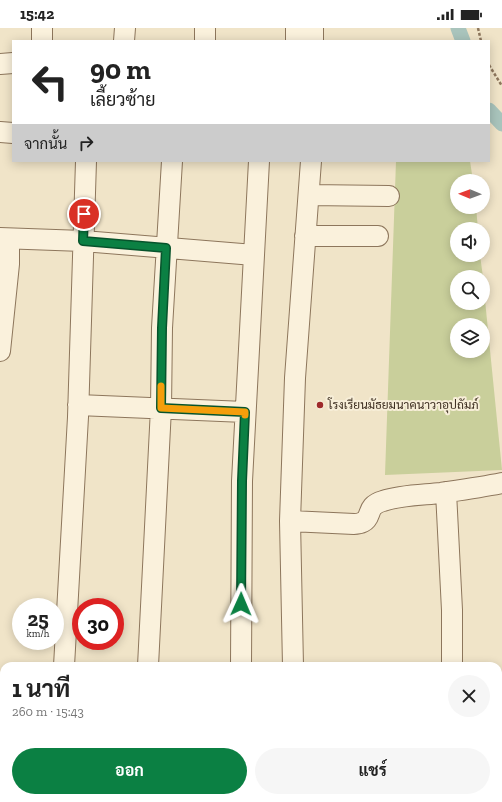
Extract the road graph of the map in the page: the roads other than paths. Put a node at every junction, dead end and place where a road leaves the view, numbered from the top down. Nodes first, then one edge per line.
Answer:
1 (42, 28) edge
2 (125, 28) edge
3 (206, 28) edge
4 (296, 28) edge
5 (313, 28) edge
6 (42, 40) edge
7 (124, 40) edge
8 (205, 40) edge
9 (296, 40) edge
10 (313, 40) edge
11 (12, 63) edge
12 (0, 64) edge
13 (0, 132) edge
14 (12, 133) edge
15 (86, 162) edge
16 (172, 162) edge
17 (259, 162) edge
18 (311, 162) edge
19 (309, 195) junction
20 (389, 196) dead end
21 (306, 236) junction
22 (378, 236) dead end
23 (4, 238) edge
24 (83, 241) junction
25 (166, 248) junction
26 (254, 255) junction
27 (0, 350) edge
28 (78, 405) junction
29 (161, 408) junction
30 (245, 412) junction
31 (502, 484) edge
32 (446, 492) junction
33 (290, 521) junction
34 (64, 662) edge
35 (148, 662) edge
36 (241, 662) edge
37 (293, 662) edge
38 (452, 662) edge

1 - 6 street
2 - 7 street
3 - 8 street
4 - 9 street
5 - 10 street
11 - 12 street
13 - 14 street
15 - 24 street
16 - 25 street
17 - 26 street
18 - 19 street
19 - 20 street
19 - 21 street
21 - 22 street
21 - 33 street
23 - 24 street
23 - 27 street
24 - 25 street
24 - 28 street
25 - 26 street
25 - 29 street
26 - 30 street
28 - 29 street
28 - 34 street
29 - 30 street
29 - 35 street
30 - 36 street
31 - 32 street
32 - 33 street
32 - 38 street
33 - 37 street

